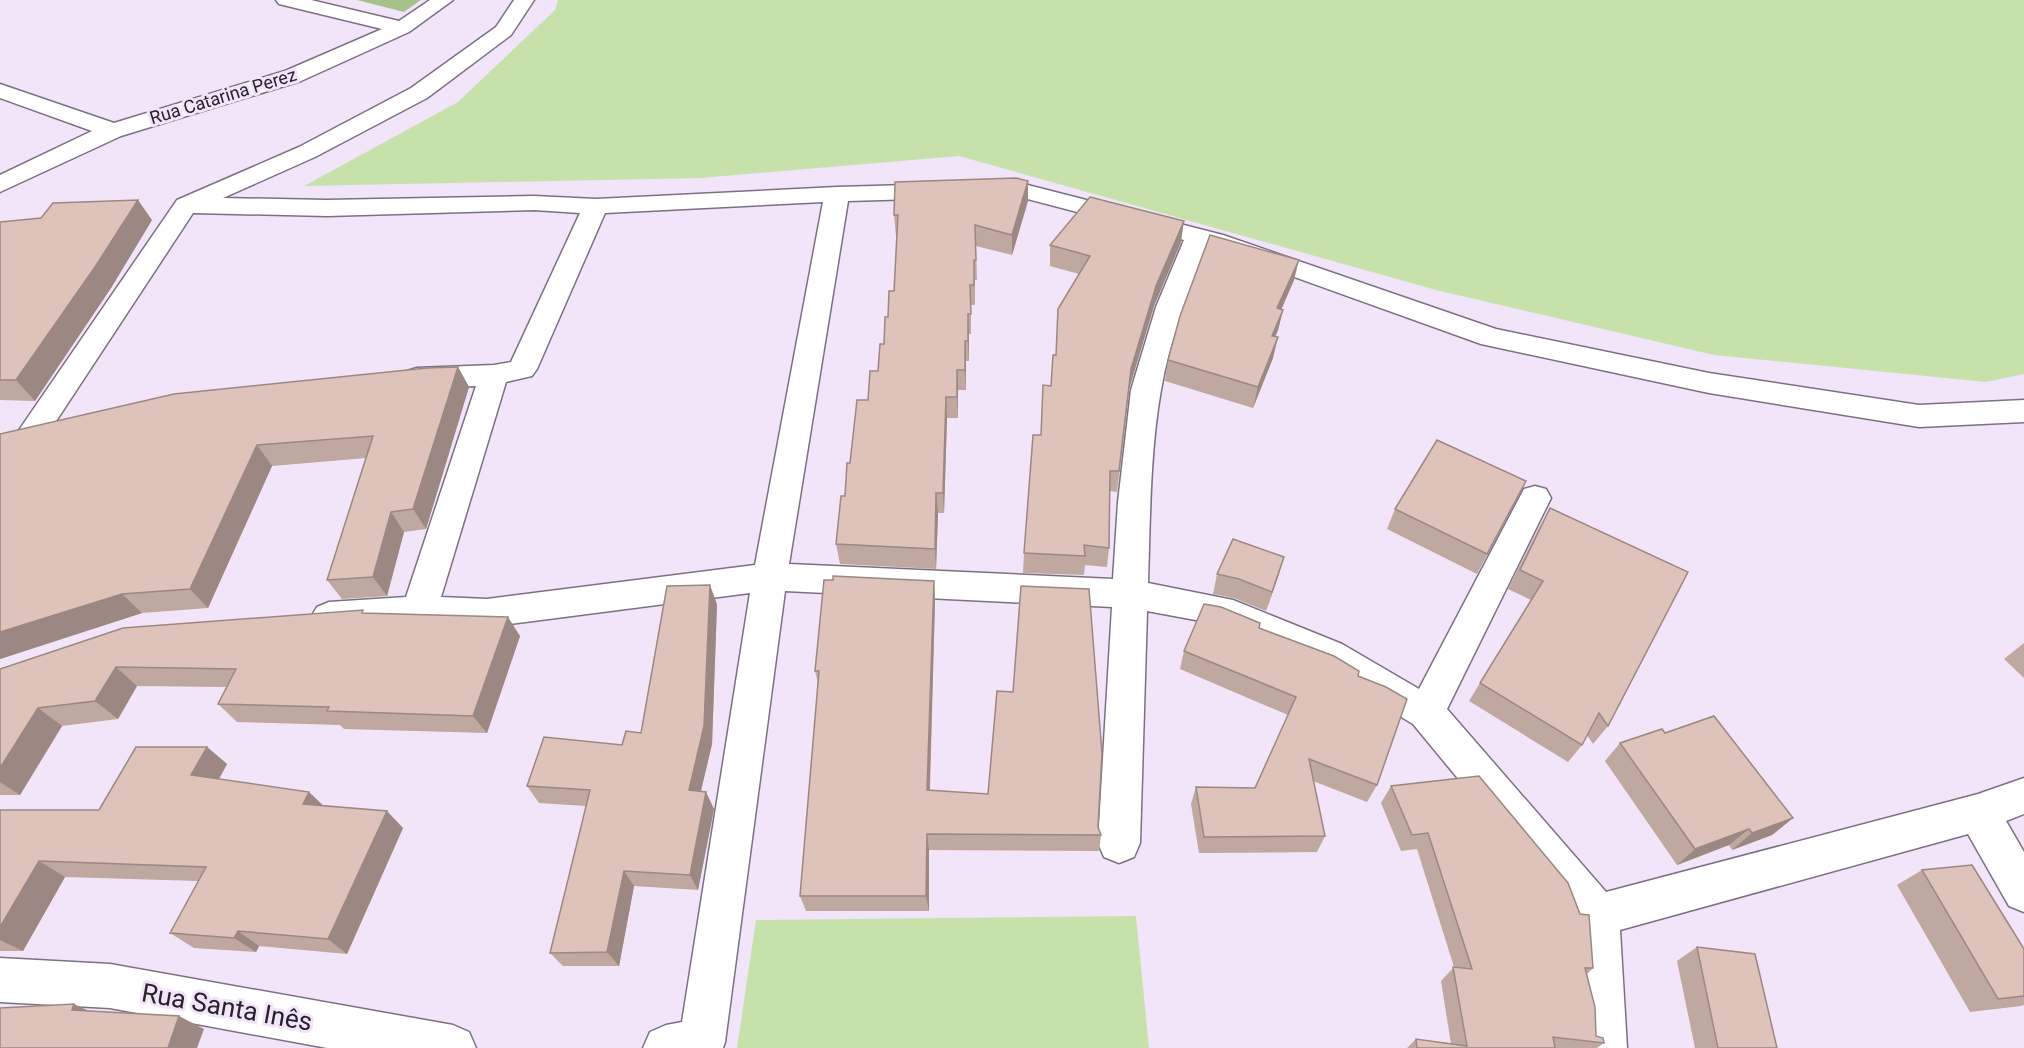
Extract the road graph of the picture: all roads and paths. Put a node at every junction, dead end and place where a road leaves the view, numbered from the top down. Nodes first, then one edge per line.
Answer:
1 (286, 0) edge
2 (443, 0) edge
3 (524, 0) edge
4 (402, 28) junction
5 (0, 91) edge
6 (113, 131) junction
7 (0, 185) edge
8 (837, 194) junction
9 (186, 205) junction
10 (596, 206) junction
11 (1199, 236) junction
12 (494, 375) junction
13 (390, 381) edge
14 (2024, 411) edge
15 (76, 423) edge
16 (1535, 498) dead end
17 (770, 577) junction
18 (1130, 594) junction
19 (420, 610) junction
20 (292, 619) edge
21 (1426, 712) junction
22 (2024, 796) edge
23 (1978, 813) junction
24 (1119, 843) dead end
25 (2024, 891) edge
26 (1598, 915) junction
27 (0, 980) edge
28 (684, 1045) edge
29 (453, 1048) edge
30 (1604, 1048) edge

1 - 4 street
2 - 4 street, Rua Catarina Perez
3 - 9 street
4 - 6 street, Rua Catarina Perez
5 - 6 street
6 - 7 street, Rua Catarina Perez
8 - 10 street
8 - 11 street
8 - 17 street
9 - 10 street
9 - 15 street
10 - 12 street
11 - 14 street
11 - 18 street
12 - 13 street
12 - 19 street
16 - 21 street
17 - 18 street
17 - 19 street
17 - 28 street
18 - 21 street
18 - 24 street
19 - 20 street
21 - 26 street
22 - 23 street
23 - 25 street
23 - 26 street
26 - 30 street
27 - 29 street, Rua Santa Inês

